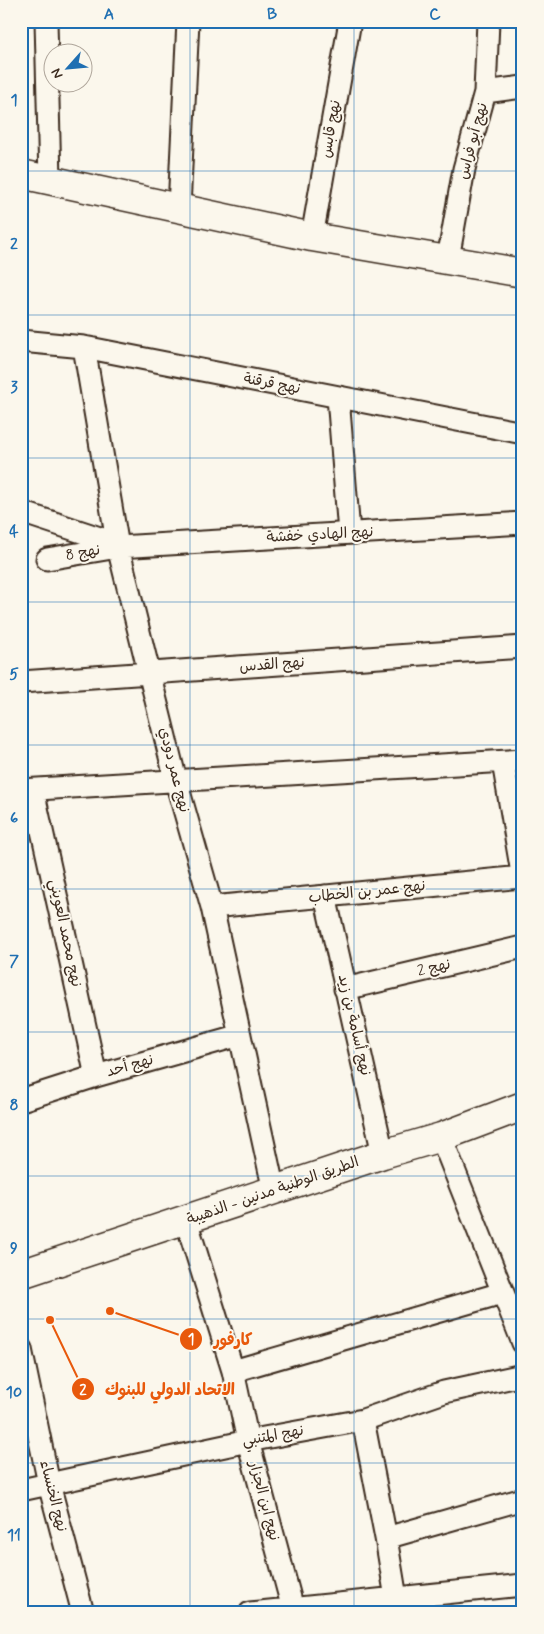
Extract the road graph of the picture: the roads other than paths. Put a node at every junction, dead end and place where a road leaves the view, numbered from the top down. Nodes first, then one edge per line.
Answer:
1 (46, 21) edge
2 (188, 21) edge
3 (350, 21) edge
4 (488, 21) edge
5 (523, 87) edge
6 (485, 92) junction
7 (21, 174) edge
8 (50, 180) junction
9 (179, 208) junction
10 (312, 237) junction
11 (448, 259) junction
12 (523, 273) edge
13 (21, 342) edge
14 (84, 348) junction
15 (338, 397) junction
16 (523, 433) edge
17 (21, 512) edge
18 (523, 523) edge
19 (349, 533) junction
20 (118, 545) junction
21 (47, 559) dead end
22 (523, 647) edge
23 (150, 673) junction
24 (21, 682) edge
25 (513, 761) edge
26 (176, 781) junction
27 (27, 790) edge
28 (523, 878) edge
29 (325, 896) junction
30 (212, 907) junction
31 (523, 947) edge
32 (345, 989) junction
33 (240, 1035) junction
34 (96, 1076) junction
35 (21, 1100) edge
36 (523, 1106) edge
37 (441, 1137) junction
38 (383, 1154) junction
39 (274, 1191) junction
40 (186, 1220) junction
41 (21, 1274) edge
42 (502, 1294) junction
43 (523, 1343) edge
44 (21, 1349) edge
45 (233, 1371) junction
46 (523, 1375) edge
47 (363, 1420) junction
48 (248, 1441) junction
49 (50, 1484) junction
50 (21, 1490) edge
51 (523, 1499) edge
52 (386, 1538) junction
53 (523, 1585) edge
54 (396, 1598) junction
55 (293, 1609) junction
56 (83, 1613) edge
57 (250, 1613) edge

1 - 8 street
2 - 9 street
3 - 10 street, نهج قابس
4 - 6 street, نهج أبو فراس
5 - 6 street
6 - 11 street, نهج أبو فراس
7 - 8 main road
8 - 9 main road
9 - 10 main road
10 - 11 main road
11 - 12 main road
13 - 14 street, نهج قرقنة
14 - 15 street, نهج قرقنة
14 - 20 street, نهج عمر دودي
15 - 16 street, نهج قرقنة
15 - 19 street
17 - 20 street, نهج الهادي خفشة
18 - 19 street, نهج الهادي خفشة
19 - 20 street, نهج الهادي خفشة
20 - 21 street, نهج 8
20 - 23 street, نهج عمر دودي
22 - 23 street, نهج القدس
23 - 24 street, نهج القدس
23 - 26 street, نهج عمر دودي
25 - 26 street
25 - 28 street
26 - 27 street
26 - 30 street, نهج عمر دودي
27 - 34 street, نهج محمد العويني
28 - 29 street, نهج عمر بن الخطاب
29 - 30 street, نهج عمر بن الخطاب
29 - 32 street, نهج أسامة بن زيد
30 - 33 street, نهج عمر دودي
31 - 32 street, نهج 2
32 - 38 street, نهج أسامة بن زيد
33 - 34 street, نهج أحد
33 - 39 street, نهج عمر دودي
34 - 35 street, نهج أحد
36 - 37 main road, الطريق الوطنية مدنين - الذهيبة
37 - 38 main road, الطريق الوطنية مدنين - الذهيبة
37 - 42 street
38 - 39 main road, الطريق الوطنية مدنين - الذهيبة
39 - 40 main road, الطريق الوطنية مدنين - الذهيبة
40 - 41 main road, الطريق الوطنية مدنين - الذهيبة
40 - 45 street, نهج ابن الجزار
42 - 43 street
42 - 45 street
44 - 49 street, نهج الخنساء
45 - 48 street, نهج ابن الجزار
46 - 47 street, نهج المتنبي
47 - 48 street, نهج المتنبي
47 - 52 street
48 - 49 street, نهج المتنبي
48 - 55 street, نهج ابن الجزار
49 - 50 street, نهج المتنبي
49 - 56 street, نهج الخنساء
51 - 52 street
52 - 54 street
53 - 54 street
54 - 55 street
55 - 57 street

